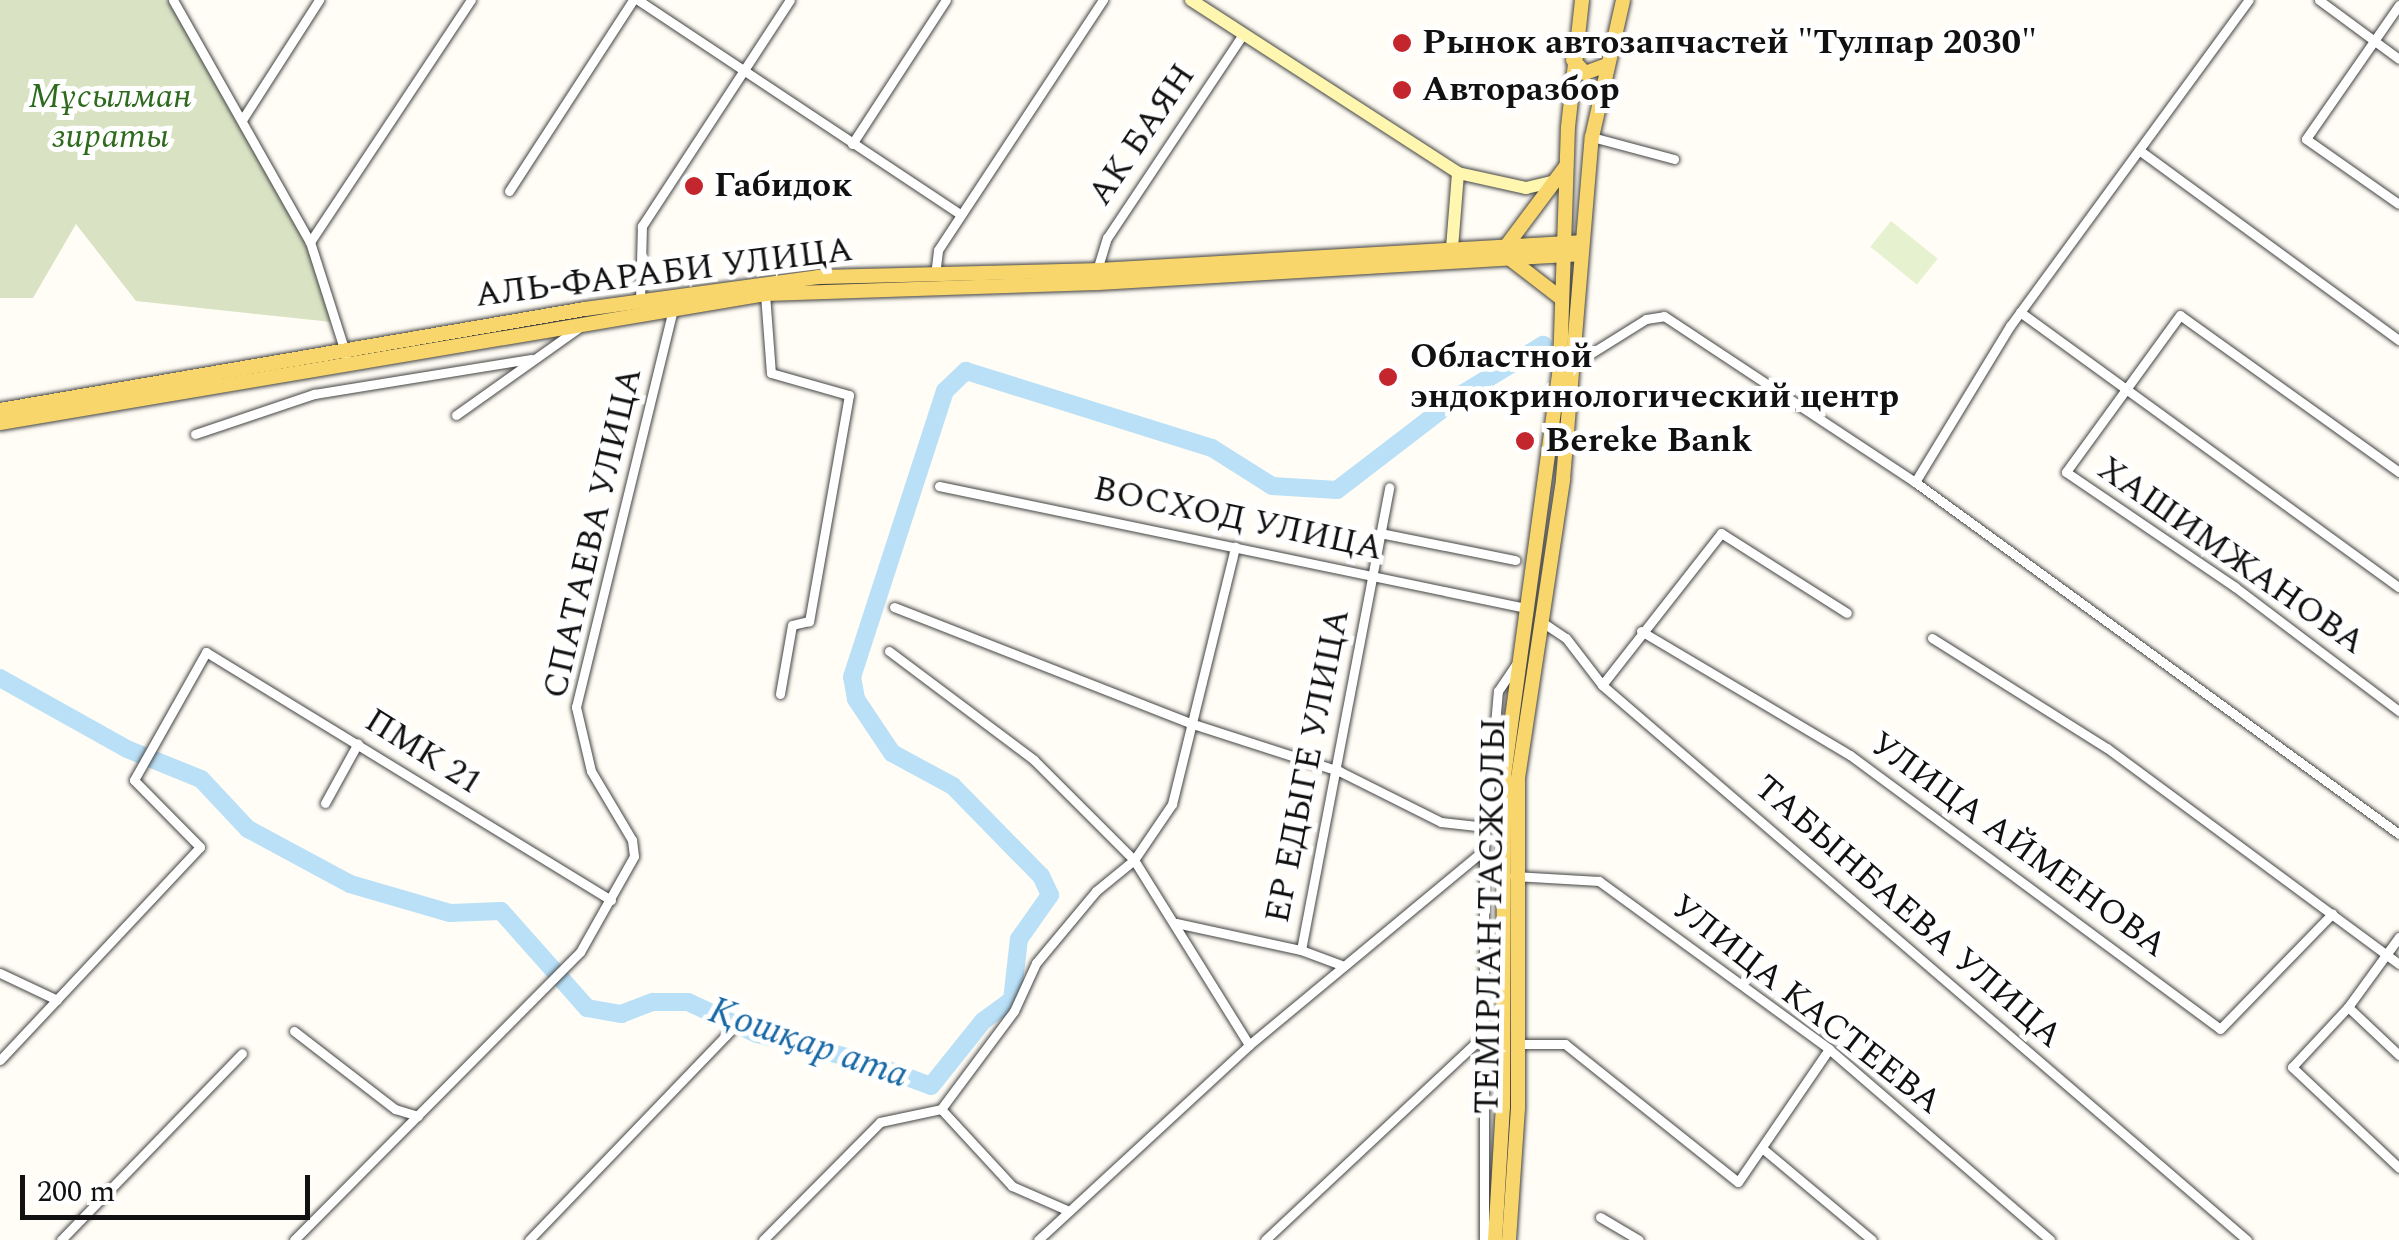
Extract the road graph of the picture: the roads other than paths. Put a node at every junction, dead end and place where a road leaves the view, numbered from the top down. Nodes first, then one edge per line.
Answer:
1 (173, 0) edge
2 (320, 0) edge
3 (472, 0) edge
4 (636, 0) edge
5 (790, 0) edge
6 (946, 0) edge
7 (1102, 0) edge
8 (1191, 0) edge
9 (1582, 0) edge
10 (1622, 0) edge
11 (2249, 0) edge
12 (2319, 0) edge
13 (2399, 5) edge
14 (1243, 34) junction
15 (2374, 40) junction
16 (2399, 58) edge
17 (1573, 60) junction
18 (1607, 65) junction
19 (743, 72) junction
20 (242, 120) junction
21 (1592, 137) junction
22 (852, 144) junction
23 (2139, 150) junction
24 (1674, 159) dead end
25 (1567, 166) junction
26 (1458, 173) junction
27 (1553, 182) junction
28 (509, 191) dead end
29 (2399, 204) edge
30 (960, 214) junction
31 (310, 242) junction
32 (1564, 247) junction
33 (1452, 248) junction
34 (1582, 248) junction
35 (1507, 252) junction
36 (1097, 270) junction
37 (935, 275) junction
38 (765, 294) junction
39 (1562, 299) junction
40 (673, 301) junction
41 (640, 302) junction
42 (2020, 312) junction
43 (586, 323) junction
44 (2399, 340) edge
45 (346, 356) junction
46 (530, 359) junction
47 (1574, 364) junction
48 (2126, 389) junction
49 (0, 410) edge
50 (456, 415) dead end
51 (0, 423) edge
52 (196, 434) dead end
53 (2399, 472) edge
54 (1915, 482) junction
55 (939, 486) dead end
56 (1389, 487) dead end
57 (1380, 534) junction
58 (1234, 547) junction
59 (1515, 560) dead end
60 (1370, 574) junction
61 (2399, 587) edge
62 (894, 607) dead end
63 (1526, 608) junction
64 (1847, 613) dead end
65 (1539, 620) junction
66 (1641, 630) junction
67 (1932, 638) dead end
68 (889, 651) dead end
69 (1516, 664) junction
70 (1602, 685) junction
71 (780, 694) dead end
72 (2399, 710) edge
73 (1190, 723) junction
74 (358, 744) junction
75 (1338, 772) junction
76 (325, 804) dead end
77 (1486, 827) junction
78 (2399, 834) edge
79 (1484, 850) junction
80 (1134, 860) junction
81 (1509, 876) junction
82 (611, 900) junction
83 (2332, 914) junction
84 (1176, 923) junction
85 (2399, 937) edge
86 (1301, 950) junction
87 (2387, 955) junction
88 (2399, 964) edge
89 (1344, 966) junction
90 (0, 973) edge
91 (56, 1000) junction
92 (2348, 1007) junction
93 (732, 1029) dead end
94 (294, 1031) dead end
95 (1480, 1039) junction
96 (1517, 1044) junction
97 (1249, 1045) junction
98 (1829, 1049) junction
99 (242, 1052) dead end
100 (2399, 1055) edge
101 (0, 1060) edge
102 (941, 1109) junction
103 (418, 1116) junction
104 (1762, 1148) junction
105 (2399, 1168) edge
106 (1069, 1212) junction
107 (1600, 1217) dead end
108 (62, 1240) edge
109 (294, 1240) edge
110 (529, 1240) edge
111 (764, 1240) edge
112 (1038, 1240) edge
113 (1265, 1240) edge
114 (1484, 1240) edge
115 (1495, 1240) edge
116 (1509, 1240) edge
117 (1639, 1240) edge
118 (1872, 1240) edge
119 (2050, 1240) edge
120 (2247, 1240) edge

1 - 20 street
2 - 20 street
3 - 31 street
4 - 19 street
4 - 28 street
5 - 19 street
6 - 22 street
7 - 30 street
8 - 14 main road
9 - 17 main road, ТЕМІРЛАН ТАСЖОЛЫ
10 - 18 main road, ТЕМІРЛАН ТАСЖОЛЫ
11 - 23 street
12 - 15 street
13 - 15 street
14 - 26 main road
14 - 36 street, АК БАЯН
15 - 16 street
15 - 29 street
17 - 18 main road
17 - 25 main road, ТЕМІРЛАН ТАСЖОЛЫ
18 - 21 main road, ТЕМІРЛАН ТАСЖОЛЫ
19 - 22 street
19 - 41 street
20 - 31 street
21 - 24 street
21 - 34 main road, ТЕМІРЛАН ТАСЖОЛЫ
22 - 30 street
23 - 42 street
23 - 44 street
25 - 27 main road
25 - 32 main road, ТЕМІРЛАН ТАСЖОЛЫ
26 - 27 main road
26 - 33 main road
27 - 35 main road
30 - 37 street
31 - 45 street
32 - 34 main road, АЛЬ-ФАРАБИ УЛИЦА
32 - 35 main road, АЛЬ-ФАРАБИ УЛИЦА
32 - 39 main road, ТЕМІРЛАН ТАСЖОЛЫ
33 - 35 main road, АЛЬ-ФАРАБИ УЛИЦА
33 - 36 main road, АЛЬ-ФАРАБИ УЛИЦА
34 - 47 main road, ТЕМІРЛАН ТАСЖОЛЫ
35 - 38 main road, АЛЬ-ФАРАБИ УЛИЦА
35 - 39 main road
36 - 37 main road, АЛЬ-ФАРАБИ УЛИЦА
37 - 40 main road, АЛЬ-ФАРАБИ УЛИЦА
38 - 40 main road, АЛЬ-ФАРАБИ УЛИЦА
38 - 71 street
39 - 63 main road, ТЕМІРЛАН ТАСЖОЛЫ
40 - 41 main road, АЛЬ-ФАРАБИ УЛИЦА
40 - 43 main road, АЛЬ-ФАРАБИ УЛИЦА
40 - 82 street, СПАТАЕВА УЛИЦА
41 - 45 main road, АЛЬ-ФАРАБИ УЛИЦА
42 - 48 street
42 - 54 street
43 - 45 main road, АЛЬ-ФАРАБИ УЛИЦА
43 - 46 street
45 - 49 main road, АЛЬ-ФАРАБИ УЛИЦА
45 - 51 main road, АЛЬ-ФАРАБИ УЛИЦА
46 - 50 street
46 - 52 street
47 - 54 street
47 - 65 main road, ТЕМІРЛАН ТАСЖОЛЫ
48 - 53 street, ХАШИМЖАНОВА
48 - 61 street
48 - 72 street, ХАШИМЖАНОВА
54 - 78 street
55 - 58 street, ВОСХОД УЛИЦА
56 - 57 street, ЕР ЕДЫГЕ УЛИЦА
57 - 59 street
57 - 60 street, ЕР ЕДЫГЕ УЛИЦА
58 - 60 street, ВОСХОД УЛИЦА
58 - 73 street
60 - 63 street, ВОСХОД УЛИЦА
60 - 75 street, ЕР ЕДЫГЕ УЛИЦА
62 - 73 street
63 - 69 main road, ТЕМІРЛАН ТАСЖОЛЫ
64 - 66 street
65 - 70 street, ТАБЫНБАЕВА УЛИЦА
65 - 81 main road, ТЕМІРЛАН ТАСЖОЛЫ
66 - 70 street
66 - 83 street, УЛИЦА АЙМЕНОВА
67 - 83 street
68 - 80 street
69 - 77 street
69 - 81 main road, ТЕМІРЛАН ТАСЖОЛЫ
70 - 120 street, ТАБЫНБАЕВА УЛИЦА
73 - 75 street
73 - 80 street
74 - 76 street
74 - 82 street, ПМК 21
74 - 91 street, ПМК 21
75 - 77 street
75 - 86 street, ЕР ЕДЫГЕ УЛИЦА
77 - 79 street
79 - 89 street
79 - 95 street
80 - 84 street
80 - 102 street
81 - 96 main road, ТЕМІРЛАН ТАСЖОЛЫ
81 - 98 street, УЛИЦА КАСТЕЕВА
81 - 115 main road, ТЕМІРЛАН ТАСЖОЛЫ
82 - 103 street, СПАТАЕВА УЛИЦА
83 - 87 street
84 - 86 street
84 - 97 street
85 - 87 street
86 - 89 street, ЕР ЕДЫГЕ УЛИЦА
87 - 88 street
87 - 92 street
89 - 97 street
90 - 91 street
91 - 101 street
92 - 100 street
92 - 105 street
93 - 110 street
94 - 103 street
95 - 113 street
95 - 114 street
96 - 104 street
96 - 116 main road, ТЕМІРЛАН ТАСЖОЛЫ
97 - 106 street
98 - 104 street
98 - 119 street, УЛИЦА КАСТЕЕВА
99 - 108 street
102 - 106 street
102 - 111 street
103 - 109 street, СПАТАЕВА УЛИЦА
104 - 118 street
106 - 112 street
107 - 117 street

